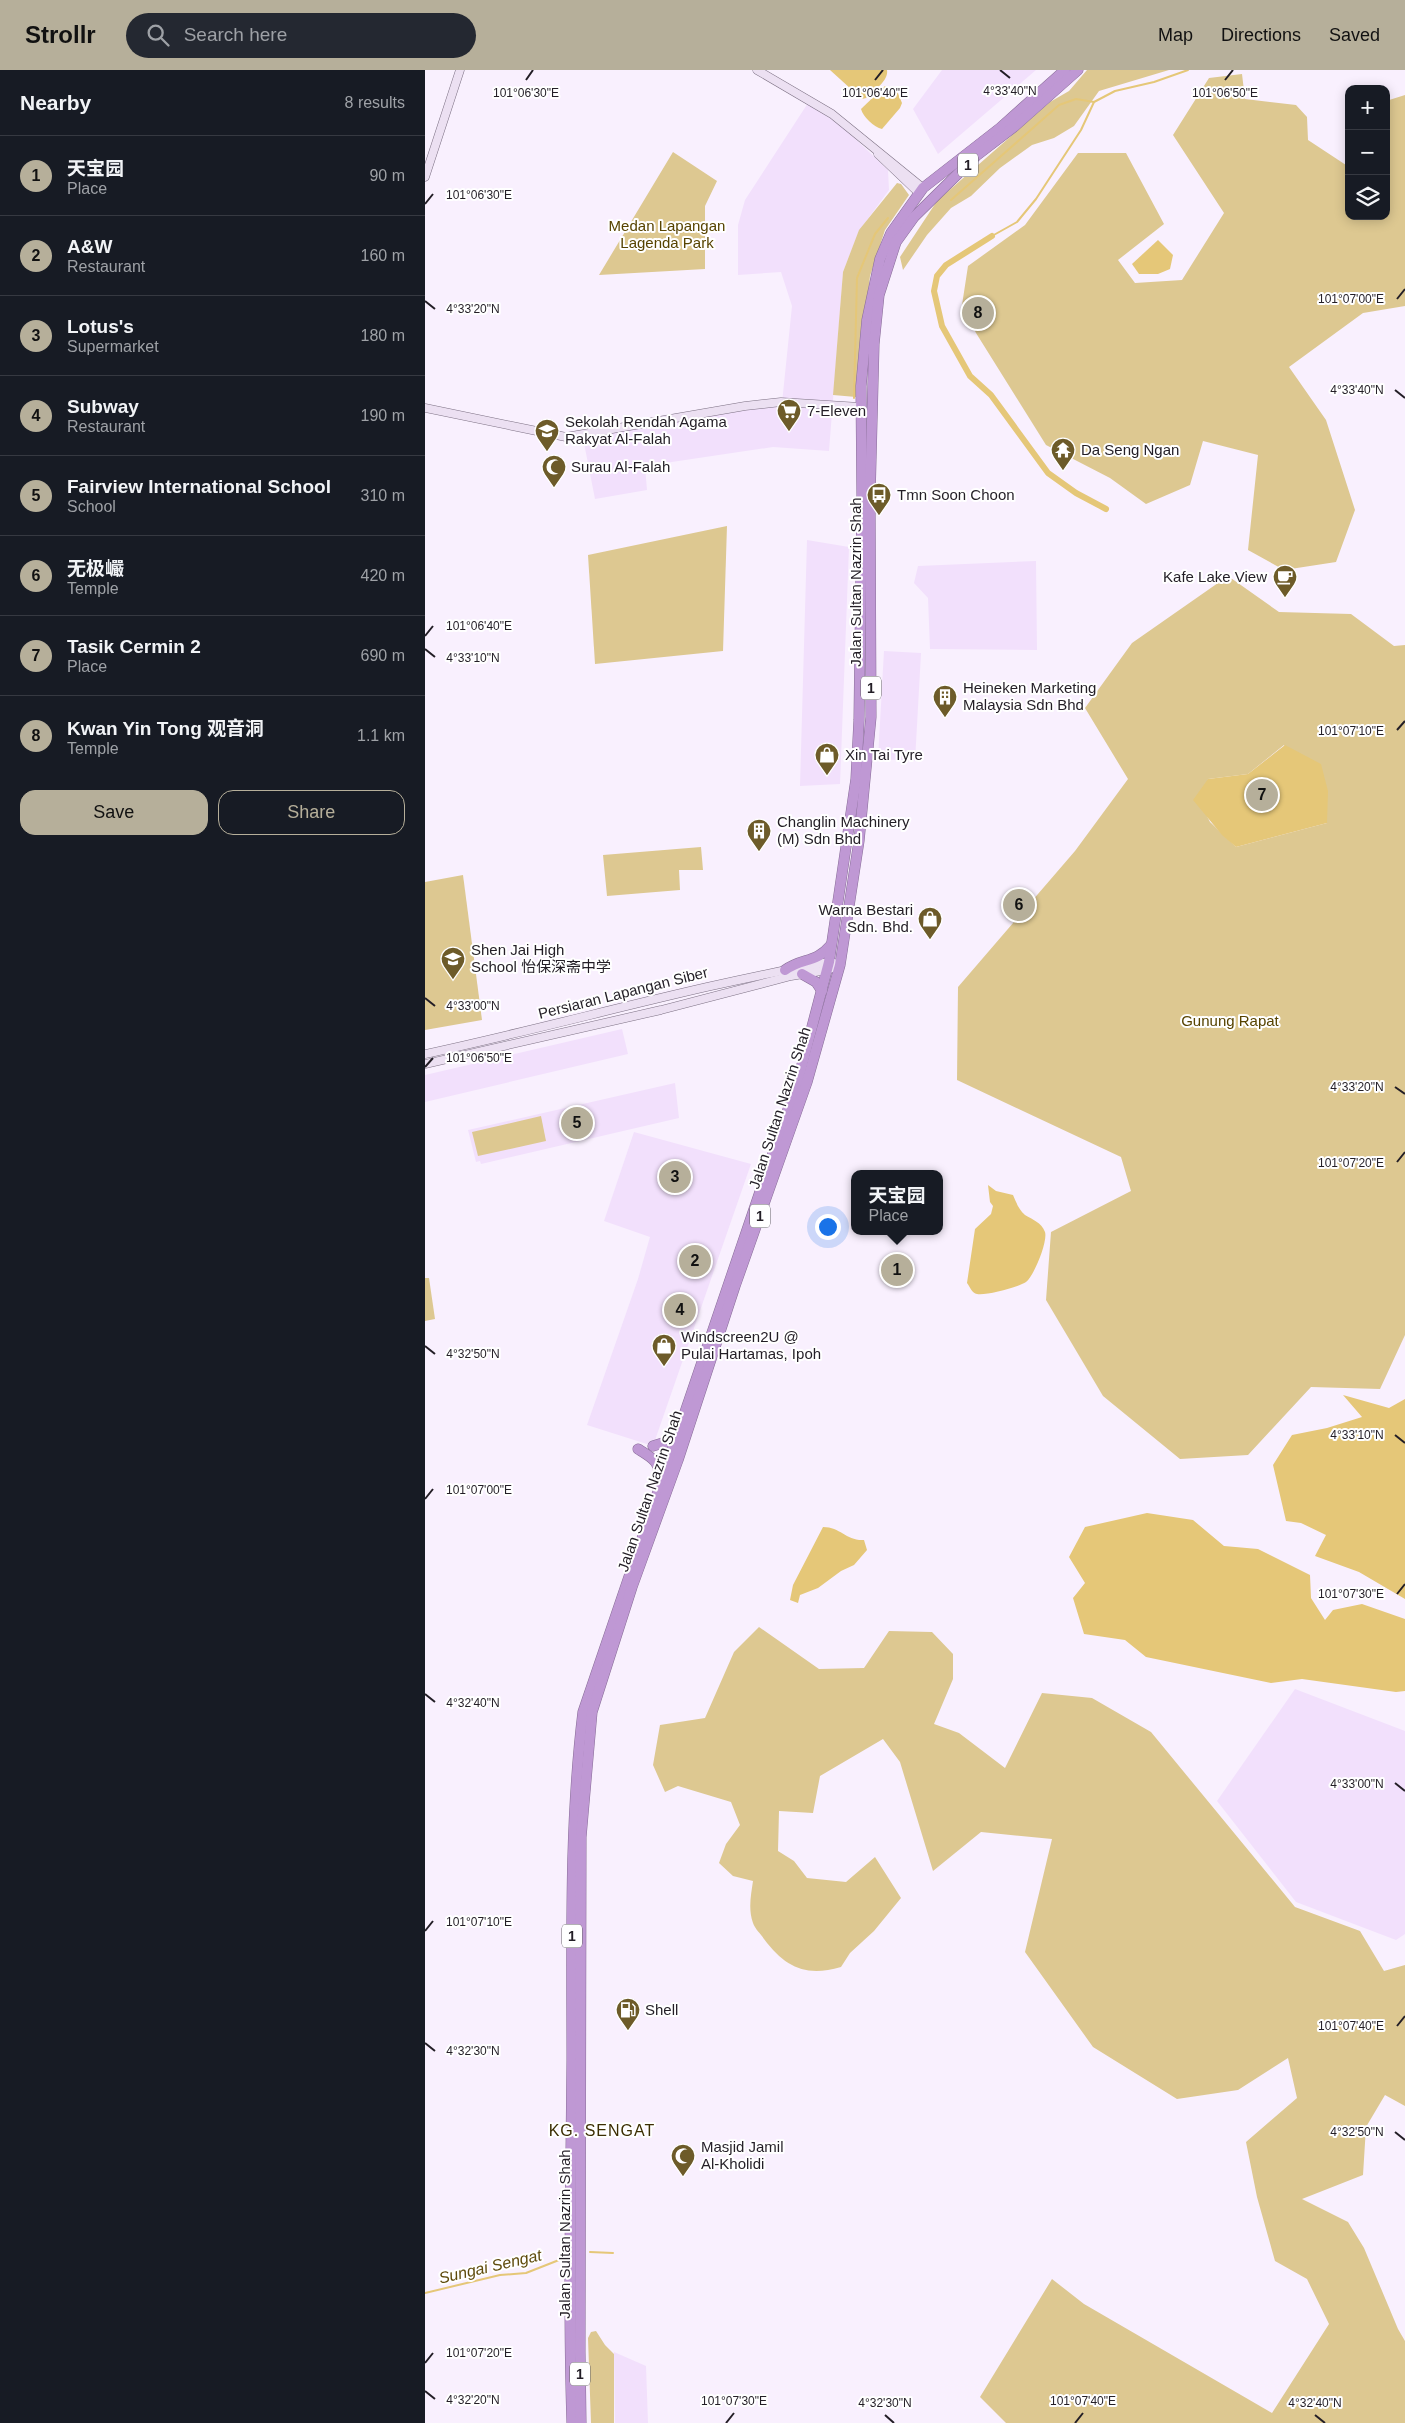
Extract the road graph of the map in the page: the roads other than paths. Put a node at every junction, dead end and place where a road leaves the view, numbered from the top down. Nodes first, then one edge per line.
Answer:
1 (459, 70) edge
2 (757, 70) edge
3 (1065, 70) edge
4 (1078, 70) edge
5 (976, 156) junction
6 (425, 177) edge
7 (923, 192) junction
8 (915, 217) junction
9 (873, 384) junction
10 (425, 408) edge
11 (860, 408) junction
12 (872, 432) junction
13 (831, 944) junction
14 (841, 965) junction
15 (828, 966) junction
16 (785, 970) junction
17 (802, 974) junction
18 (822, 990) junction
19 (519, 1034) junction
20 (521, 1042) junction
21 (425, 1054) edge
22 (425, 1064) edge
23 (694, 1383) junction
24 (653, 1446) dead end
25 (639, 1449) dead end
26 (638, 1545) junction
27 (571, 2292) junction
28 (580, 2324) junction
29 (570, 2356) junction
30 (572, 2423) edge
31 (581, 2423) edge

1 - 6 main road
2 - 7 main road
3 - 7 highway, Jalan Sultan Nazrin Shah / 1
4 - 5 highway, Jalan Sultan Nazrin Shah / 1
5 - 7 highway
5 - 8 highway, Jalan Sultan Nazrin Shah / 1
7 - 8 highway
7 - 11 highway, Jalan Sultan Nazrin Shah / 1
8 - 9 highway, Jalan Sultan Nazrin Shah / 1
9 - 11 highway
9 - 12 highway, Jalan Sultan Nazrin Shah / 1
10 - 11 main road
11 - 12 highway
11 - 13 highway, Jalan Sultan Nazrin Shah / 1
12 - 14 highway, Jalan Sultan Nazrin Shah / 1
13 - 15 highway, Jalan Sultan Nazrin Shah / 1
13 - 16 highway
14 - 15 main road
14 - 28 highway, Jalan Sultan Nazrin Shah / 1
15 - 16 main road, Persiaran Lapangan Siber
15 - 17 main road, Persiaran Lapangan Siber
15 - 18 highway, Jalan Sultan Nazrin Shah / 1
16 - 19 main road, Persiaran Lapangan Siber
17 - 18 highway
17 - 20 main road, Persiaran Lapangan Siber
18 - 23 highway, Jalan Sultan Nazrin Shah / 1
19 - 20 main road
19 - 21 main road, Persiaran Lapangan Siber
20 - 22 main road, Persiaran Lapangan Siber
23 - 24 highway
23 - 26 highway, Jalan Sultan Nazrin Shah / 1
25 - 26 highway
26 - 27 highway, Jalan Sultan Nazrin Shah / 1
27 - 28 highway
27 - 29 highway, Jalan Sultan Nazrin Shah / 1
28 - 29 highway
28 - 31 highway, Jalan Sultan Nazrin Shah / 1
29 - 30 highway, Jalan Sultan Nazrin Shah / 1

